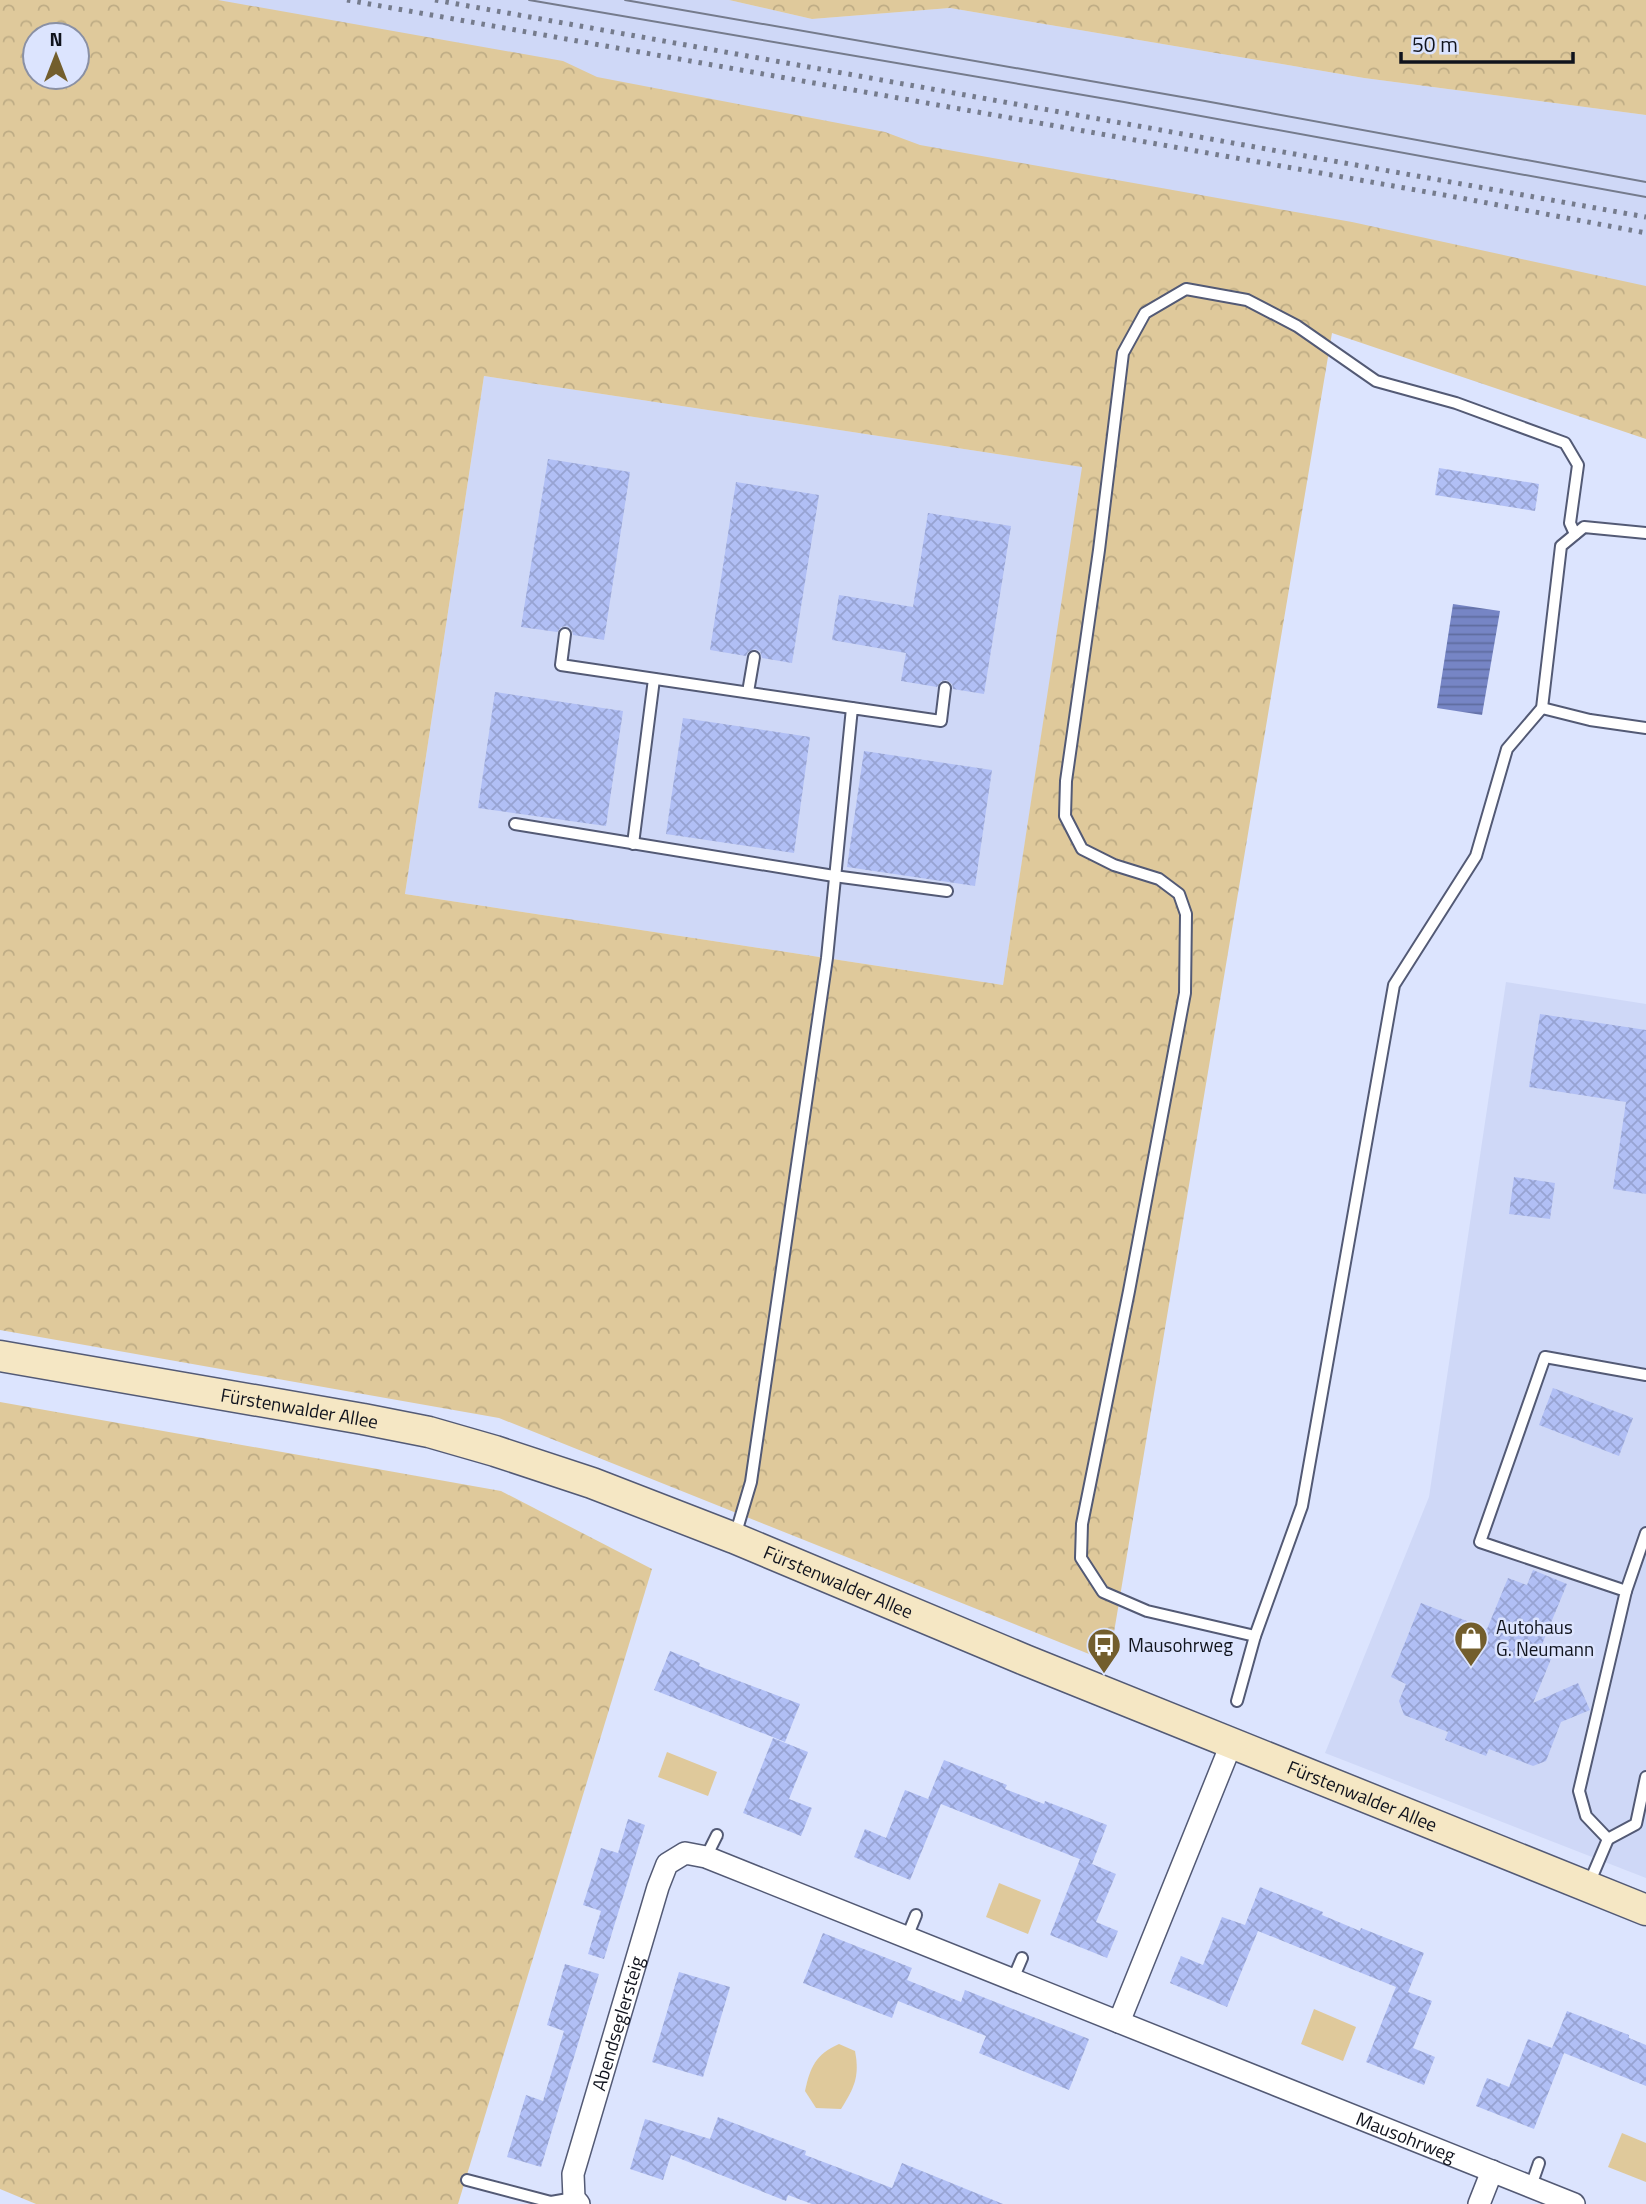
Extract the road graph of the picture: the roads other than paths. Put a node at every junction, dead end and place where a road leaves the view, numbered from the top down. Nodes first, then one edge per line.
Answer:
1 (1646, 533) edge
2 (1575, 534) junction
3 (565, 634) dead end
4 (754, 657) dead end
5 (654, 679) junction
6 (945, 688) dead end
7 (748, 692) junction
8 (852, 708) junction
9 (1542, 708) junction
10 (1646, 728) edge
11 (514, 824) dead end
12 (633, 844) junction
13 (834, 876) junction
14 (947, 891) dead end
15 (0, 1356) edge
16 (1646, 1375) edge
17 (1646, 1533) edge
18 (734, 1538) junction
19 (1626, 1591) junction
20 (1255, 1636) junction
21 (1237, 1701) dead end
22 (1232, 1742) junction
23 (1646, 1777) edge
24 (717, 1835) dead end
25 (1608, 1839) junction
26 (696, 1855) junction
27 (1588, 1886) junction
28 (1646, 1910) edge
29 (916, 1915) dead end
30 (907, 1937) junction
31 (1022, 1958) dead end
32 (1013, 1979) junction
33 (1119, 2022) junction
34 (1539, 2163) dead end
35 (1492, 2171) junction
36 (467, 2180) dead end
37 (1531, 2186) junction
38 (576, 2201) edge
39 (1479, 2204) edge
40 (1574, 2204) edge

1 - 2 lane
2 - 9 lane
2 - 20 lane
3 - 5 lane
4 - 7 lane
5 - 7 lane
5 - 12 lane
6 - 8 lane
7 - 8 lane
8 - 13 lane
9 - 10 lane
9 - 20 lane
11 - 12 lane
12 - 13 lane
13 - 14 lane
13 - 18 lane
15 - 18 main road, Fürstenwalder Allee
16 - 19 lane
17 - 19 lane
18 - 22 main road, Fürstenwalder Allee
19 - 25 lane
20 - 21 lane
22 - 27 main road, Fürstenwalder Allee
22 - 33 street
23 - 25 lane
24 - 26 lane
25 - 27 lane
26 - 30 street, Mausohrweg
26 - 38 street, Abendseglersteig
27 - 28 main road, Fürstenwalder Allee
29 - 30 lane
30 - 32 street, Mausohrweg
31 - 32 lane
32 - 33 street, Mausohrweg
33 - 35 street, Mausohrweg
34 - 37 lane
35 - 37 street, Mausohrweg
35 - 39 street
36 - 38 lane
37 - 40 street, Mausohrweg

